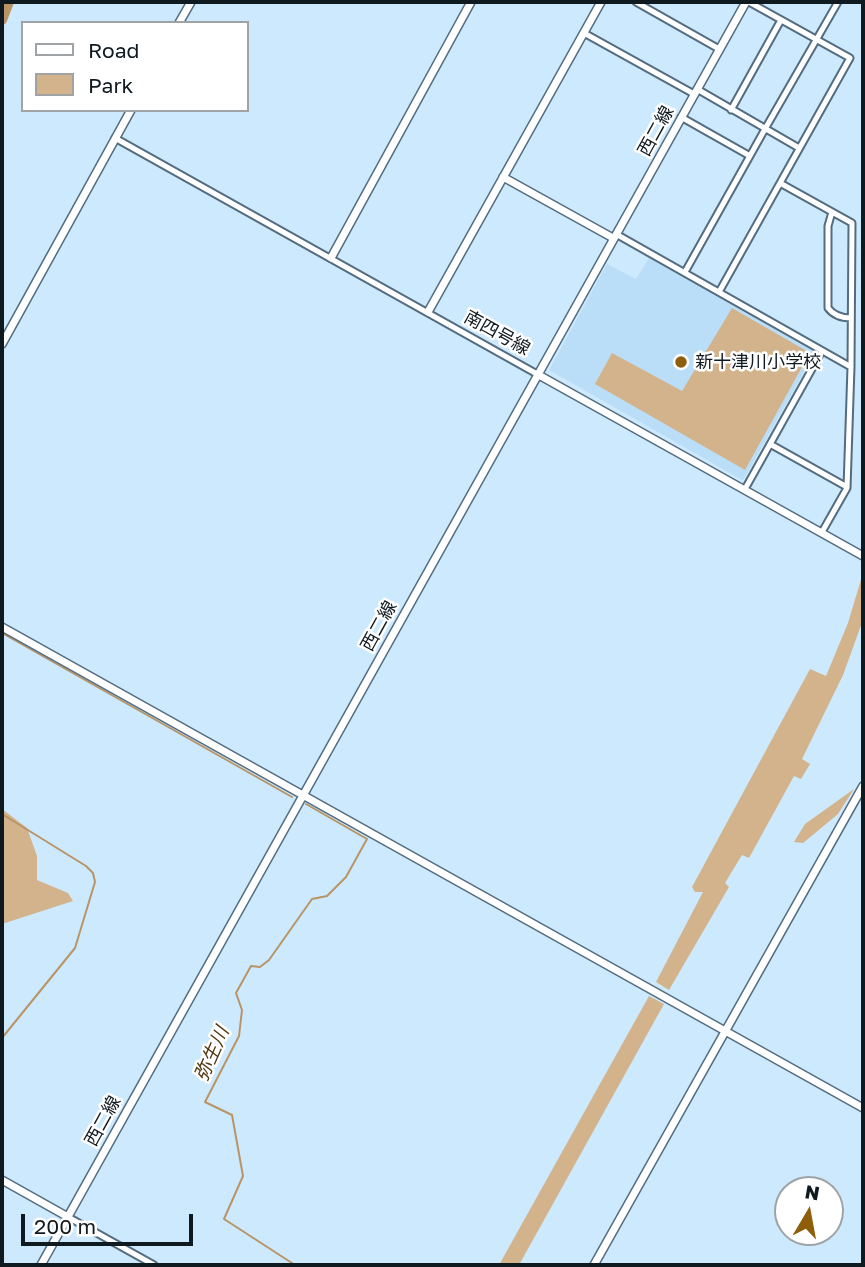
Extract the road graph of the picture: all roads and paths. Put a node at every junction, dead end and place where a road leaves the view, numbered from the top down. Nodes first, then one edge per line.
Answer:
1 (191, 2) edge
2 (600, 2) edge
3 (636, 2) edge
4 (747, 2) edge
5 (838, 2) edge
6 (468, 3) edge
7 (781, 20) junction
8 (180, 21) edge
9 (584, 33) junction
10 (816, 39) junction
11 (719, 49) junction
12 (696, 92) junction
13 (731, 110) junction
14 (130, 112) edge
15 (681, 117) junction
16 (765, 129) junction
17 (115, 138) junction
18 (799, 148) junction
19 (750, 156) junction
20 (503, 177) junction
21 (780, 183) junction
22 (832, 212) junction
23 (614, 236) junction
24 (331, 258) junction
25 (685, 272) junction
26 (719, 292) junction
27 (428, 312) junction
28 (851, 318) junction
29 (2, 344) edge
30 (822, 351) junction
31 (851, 367) junction
32 (537, 374) junction
33 (770, 444) junction
34 (847, 488) junction
35 (745, 489) junction
36 (822, 532) junction
37 (863, 556) edge
38 (2, 627) edge
39 (863, 786) edge
40 (303, 796) junction
41 (725, 1031) junction
42 (863, 1108) edge
43 (2, 1180) edge
44 (68, 1217) junction
45 (41, 1265) edge
46 (154, 1265) edge
47 (594, 1265) edge

1 - 8 street
2 - 9 street
3 - 11 street
4 - 7 street
4 - 11 street, 西二線
5 - 10 street
6 - 24 street
7 - 10 street
7 - 13 street
9 - 12 street
9 - 20 street
10 - 16 street
10 - 18 street
11 - 12 street, 西二線
12 - 13 street
12 - 15 street, 西二線
13 - 16 street
14 - 17 street
15 - 19 street
15 - 23 street, 西二線
16 - 18 street
16 - 19 street
17 - 24 street, 南四号線
17 - 29 street
18 - 21 street
19 - 25 street
20 - 23 street
20 - 27 street
21 - 22 street
21 - 26 street
22 - 28 street
22 - 28 street
23 - 25 street
23 - 32 street, 西二線
24 - 27 street, 南四号線
25 - 26 street
26 - 30 street
27 - 32 street, 南四号線
28 - 31 street
30 - 31 street
30 - 33 street
31 - 34 street
32 - 35 street, 南四号線
32 - 40 street, 西二線
33 - 34 street
33 - 35 street
34 - 36 street
35 - 36 street, 南四号線
36 - 37 street, 南四号線
38 - 40 street
39 - 41 street
40 - 41 street
40 - 44 street, 西二線
41 - 42 street
41 - 47 street
43 - 44 street
44 - 45 street, 西二線
44 - 46 street

